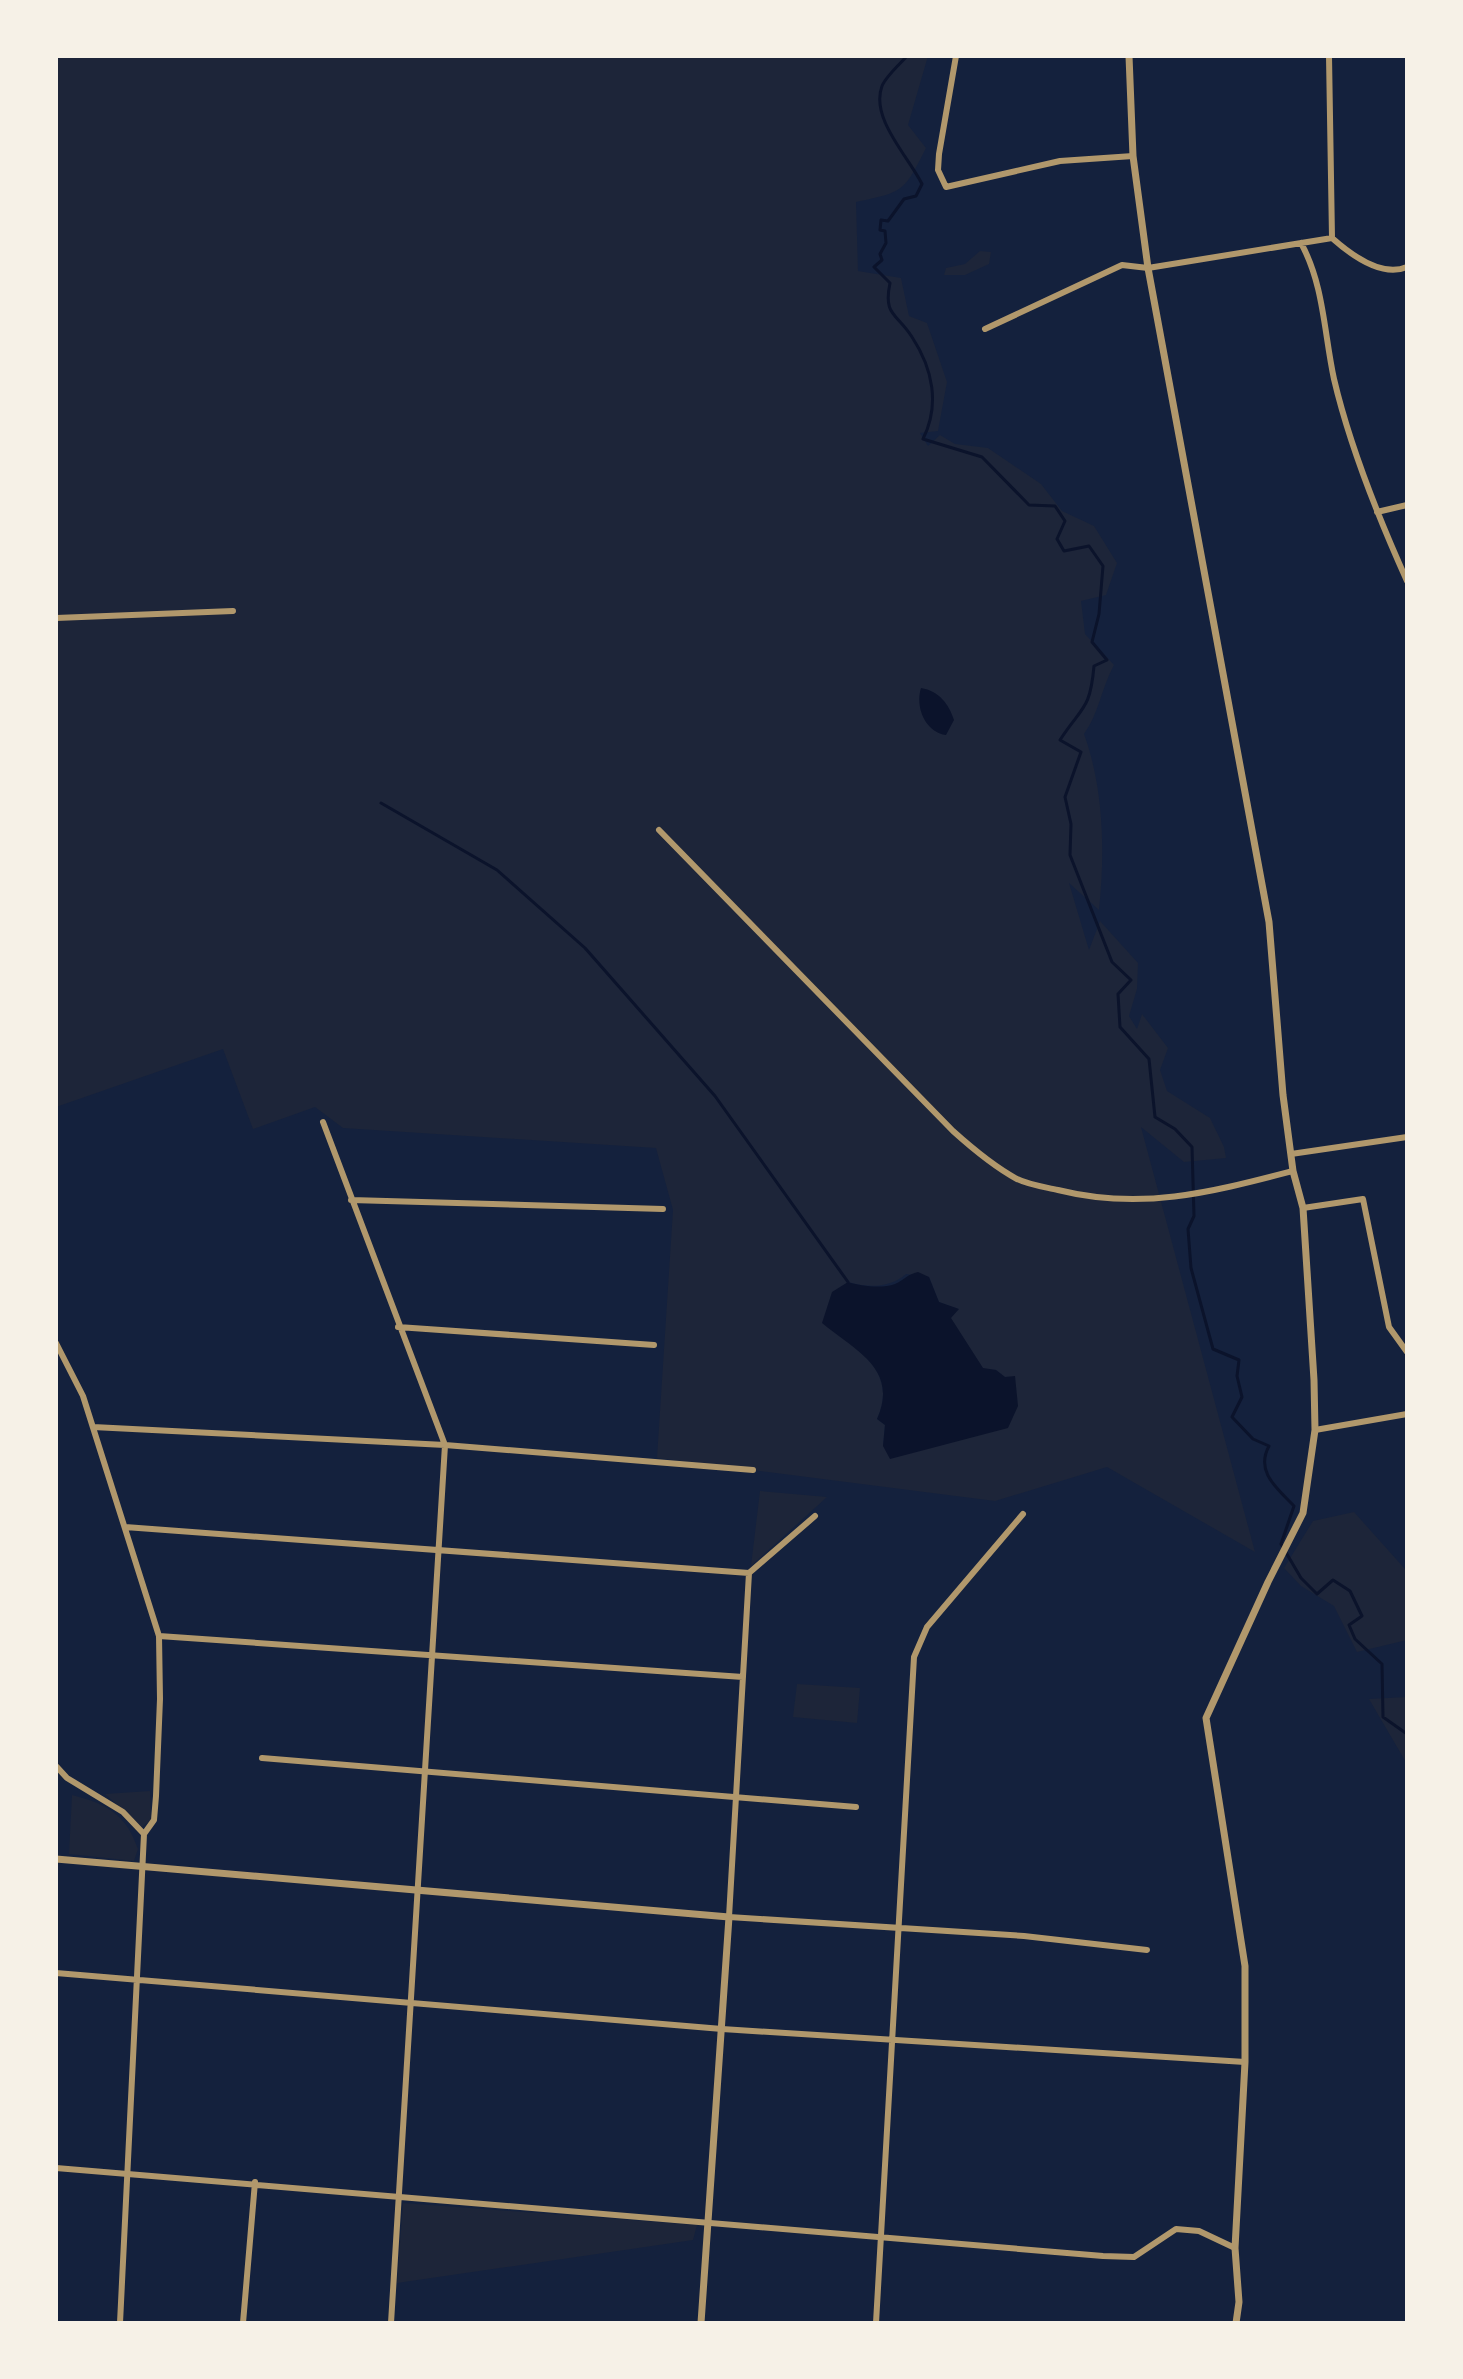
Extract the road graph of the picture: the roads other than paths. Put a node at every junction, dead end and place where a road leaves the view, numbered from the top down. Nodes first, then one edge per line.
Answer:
1 (956, 56) edge
2 (1129, 56) edge
3 (1329, 56) edge
4 (1133, 156) junction
5 (1332, 238) junction
6 (1301, 243) junction
7 (1148, 268) junction
8 (1405, 269) edge
9 (985, 329) dead end
10 (1407, 505) edge
11 (1377, 512) junction
12 (1407, 581) edge
13 (233, 611) dead end
14 (56, 618) edge
15 (659, 830) dead end
16 (323, 1122) dead end
17 (1407, 1137) edge
18 (1291, 1154) junction
19 (1293, 1171) junction
20 (351, 1200) junction
21 (1303, 1208) junction
22 (663, 1209) dead end
23 (398, 1327) junction
24 (56, 1343) edge
25 (654, 1345) dead end
26 (1407, 1352) edge
27 (1407, 1414) edge
28 (93, 1427) junction
29 (1315, 1430) junction
30 (445, 1445) junction
31 (753, 1470) dead end
32 (1023, 1514) dead end
33 (815, 1516) dead end
34 (125, 1527) junction
35 (438, 1551) junction
36 (749, 1573) junction
37 (159, 1636) junction
38 (432, 1657) junction
39 (743, 1677) junction
40 (262, 1758) dead end
41 (56, 1766) edge
42 (425, 1771) junction
43 (737, 1797) junction
44 (856, 1807) dead end
45 (144, 1834) junction
46 (56, 1859) edge
47 (145, 1864) junction
48 (418, 1889) junction
49 (729, 1917) junction
50 (900, 1927) junction
51 (1147, 1950) dead end
52 (56, 1973) edge
53 (138, 1978) junction
54 (411, 2003) junction
55 (722, 2029) junction
56 (894, 2041) junction
57 (1245, 2062) junction
58 (56, 2168) edge
59 (128, 2172) junction
60 (255, 2182) junction
61 (399, 2196) junction
62 (706, 2221) junction
63 (882, 2236) junction
64 (1235, 2248) junction
65 (120, 2323) edge
66 (243, 2323) edge
67 (391, 2323) edge
68 (701, 2323) edge
69 (876, 2323) edge
70 (1236, 2323) edge

1 - 4 street
2 - 4 street
3 - 5 street
4 - 7 street
5 - 6 street
5 - 8 street
6 - 7 street
6 - 11 street
7 - 9 street
7 - 18 street
10 - 11 street
11 - 12 street
13 - 14 street
15 - 19 street
16 - 20 street
17 - 18 street
18 - 19 street
19 - 21 street
20 - 22 street
20 - 23 street
21 - 26 street
21 - 29 street
23 - 25 street
23 - 30 street
24 - 28 street
27 - 29 street
28 - 30 street
28 - 34 street
29 - 57 street
30 - 31 street
30 - 35 street
32 - 50 street
33 - 36 street
34 - 35 street
34 - 37 street
35 - 36 street
35 - 38 street
36 - 39 street
37 - 38 street
37 - 45 street
38 - 39 street
38 - 42 street
39 - 43 street
40 - 42 street
41 - 45 street
42 - 43 street
42 - 48 street
43 - 44 street
43 - 49 street
45 - 47 street
46 - 47 street
47 - 48 street
47 - 53 street
48 - 49 street
48 - 54 street
49 - 50 street
49 - 55 street
50 - 51 street
50 - 56 street
52 - 53 street
53 - 54 street
53 - 59 street
54 - 55 street
54 - 61 street
55 - 56 street
55 - 62 street
56 - 57 street
56 - 63 street
57 - 64 street
58 - 59 street
59 - 60 street
59 - 65 street
60 - 61 street
60 - 66 street
61 - 62 street
61 - 67 street
62 - 63 street
62 - 68 street
63 - 64 street
63 - 69 street
64 - 70 street

